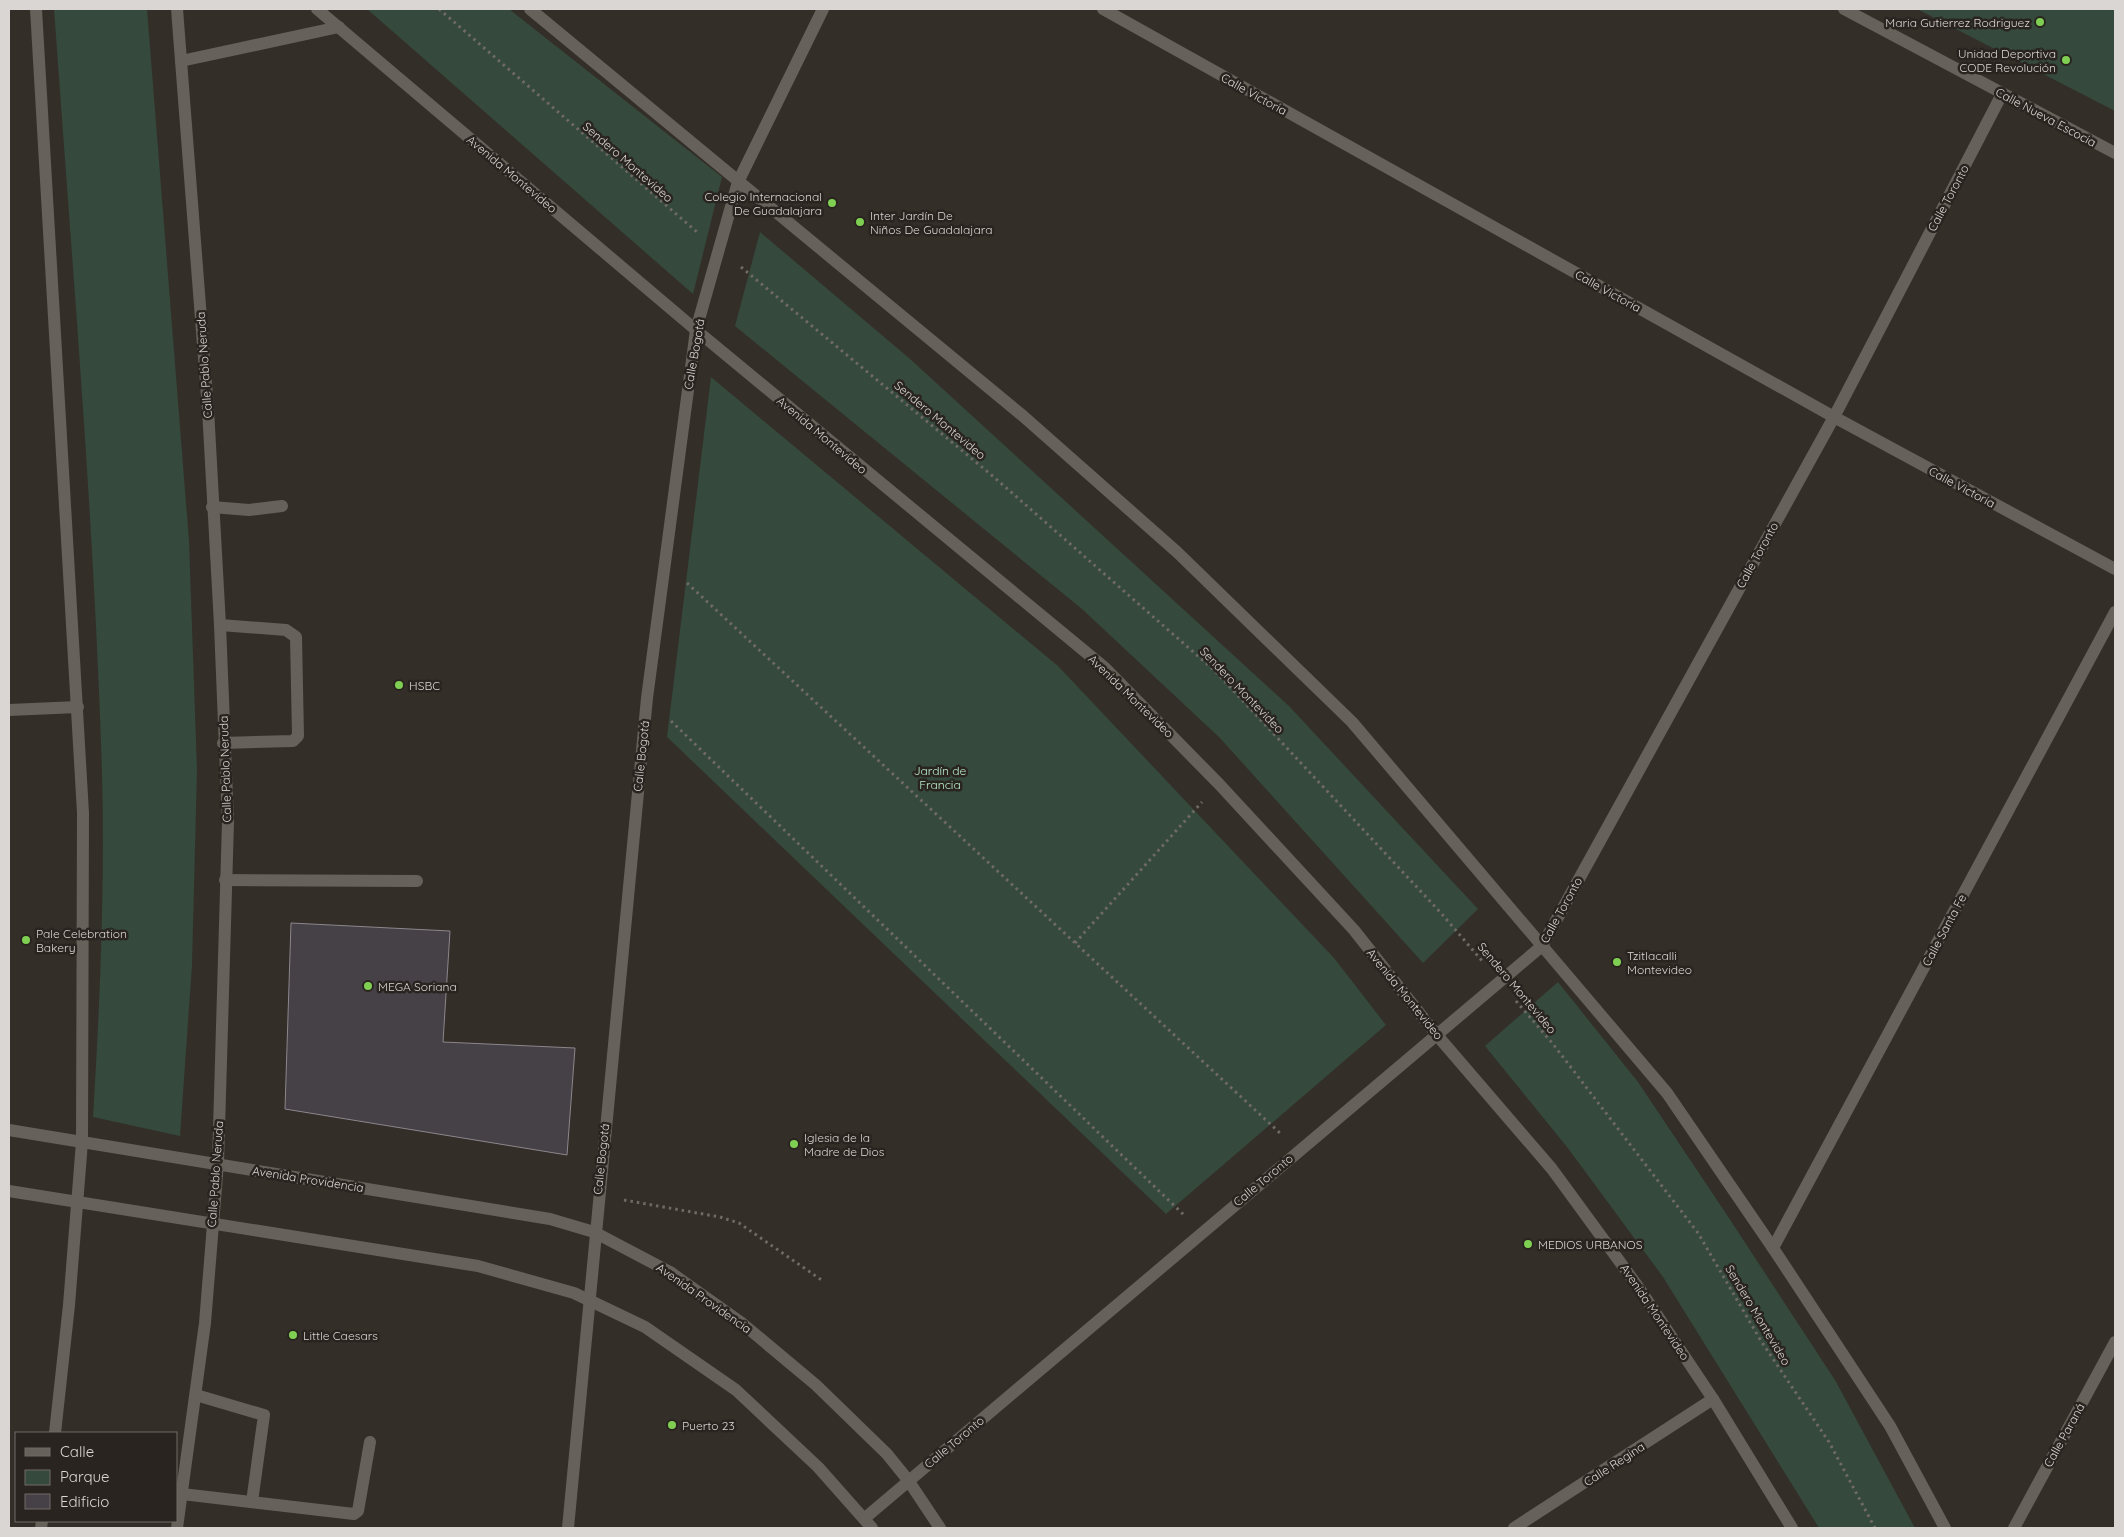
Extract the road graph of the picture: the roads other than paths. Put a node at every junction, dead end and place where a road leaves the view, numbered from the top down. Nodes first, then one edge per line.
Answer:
1 (36, 9) edge
2 (177, 9) edge
3 (317, 9) edge
4 (530, 9) edge
5 (823, 9) edge
6 (1102, 9) edge
7 (1844, 9) edge
8 (339, 28) junction
9 (181, 61) junction
10 (2002, 94) junction
11 (2115, 154) edge
12 (738, 182) junction
13 (696, 330) junction
14 (1834, 417) junction
15 (282, 506) dead end
16 (212, 507) junction
17 (2115, 570) edge
18 (2115, 612) edge
19 (220, 625) junction
20 (78, 707) junction
21 (9, 710) edge
22 (223, 743) junction
23 (226, 880) junction
24 (417, 881) dead end
25 (1542, 946) junction
26 (1436, 1034) junction
27 (9, 1130) edge
28 (82, 1142) junction
29 (218, 1164) junction
30 (9, 1191) edge
31 (77, 1202) junction
32 (212, 1224) junction
33 (594, 1232) junction
34 (1773, 1248) junction
35 (590, 1301) junction
36 (2115, 1342) edge
37 (196, 1395) junction
38 (1714, 1399) junction
39 (55, 1432) edge
40 (370, 1442) dead end
41 (908, 1480) junction
42 (182, 1494) junction
43 (252, 1502) junction
44 (178, 1521) edge
45 (868, 1523) edge
46 (568, 1528) edge
47 (940, 1528) edge
48 (1514, 1528) edge
49 (1792, 1528) edge
50 (1945, 1528) edge
51 (2014, 1528) edge

1 - 20 street
2 - 9 street, Calle Pablo Neruda
3 - 8 street, Avenida Montevideo
4 - 12 street
5 - 12 street, Calle Bogotá
6 - 14 street, Calle Victoria
7 - 10 street, Calle Nueva Escocia
8 - 9 street
8 - 13 street, Avenida Montevideo
9 - 16 street, Calle Pablo Neruda
10 - 11 street, Calle Nueva Escocia
10 - 14 street, Calle Toronto
12 - 13 street, Calle Bogotá
12 - 25 street
13 - 26 street, Avenida Montevideo
13 - 33 street, Calle Bogotá
14 - 17 street, Calle Victoria
14 - 25 street, Calle Toronto
15 - 16 street
16 - 19 street, Calle Pablo Neruda
18 - 34 street, Calle Santa Fe
19 - 22 street, Calle Pablo Neruda
19 - 22 street
20 - 21 street
20 - 28 street
22 - 23 street, Calle Pablo Neruda
23 - 24 street
23 - 29 street, Calle Pablo Neruda
25 - 26 street, Calle Toronto
25 - 34 street
26 - 38 street, Avenida Montevideo
26 - 41 street, Calle Toronto
27 - 28 street, Avenida Providencia
28 - 29 street, Avenida Providencia
28 - 31 street
29 - 32 street, Calle Pablo Neruda
29 - 33 street, Avenida Providencia
30 - 31 street
31 - 32 street
31 - 39 street
32 - 35 street
32 - 37 street, Calle Pablo Neruda
33 - 35 street, Calle Bogotá
33 - 41 street, Avenida Providencia
34 - 50 street
35 - 45 street
35 - 46 street, Calle Bogotá
36 - 51 street, Calle Paraná
37 - 42 street, Calle Pablo Neruda
37 - 43 street
38 - 48 street, Calle Regina
38 - 49 street, Avenida Montevideo
40 - 43 street
41 - 45 street, Calle Toronto
41 - 47 street, Avenida Providencia
42 - 43 street
42 - 44 street, Calle Pablo Neruda

